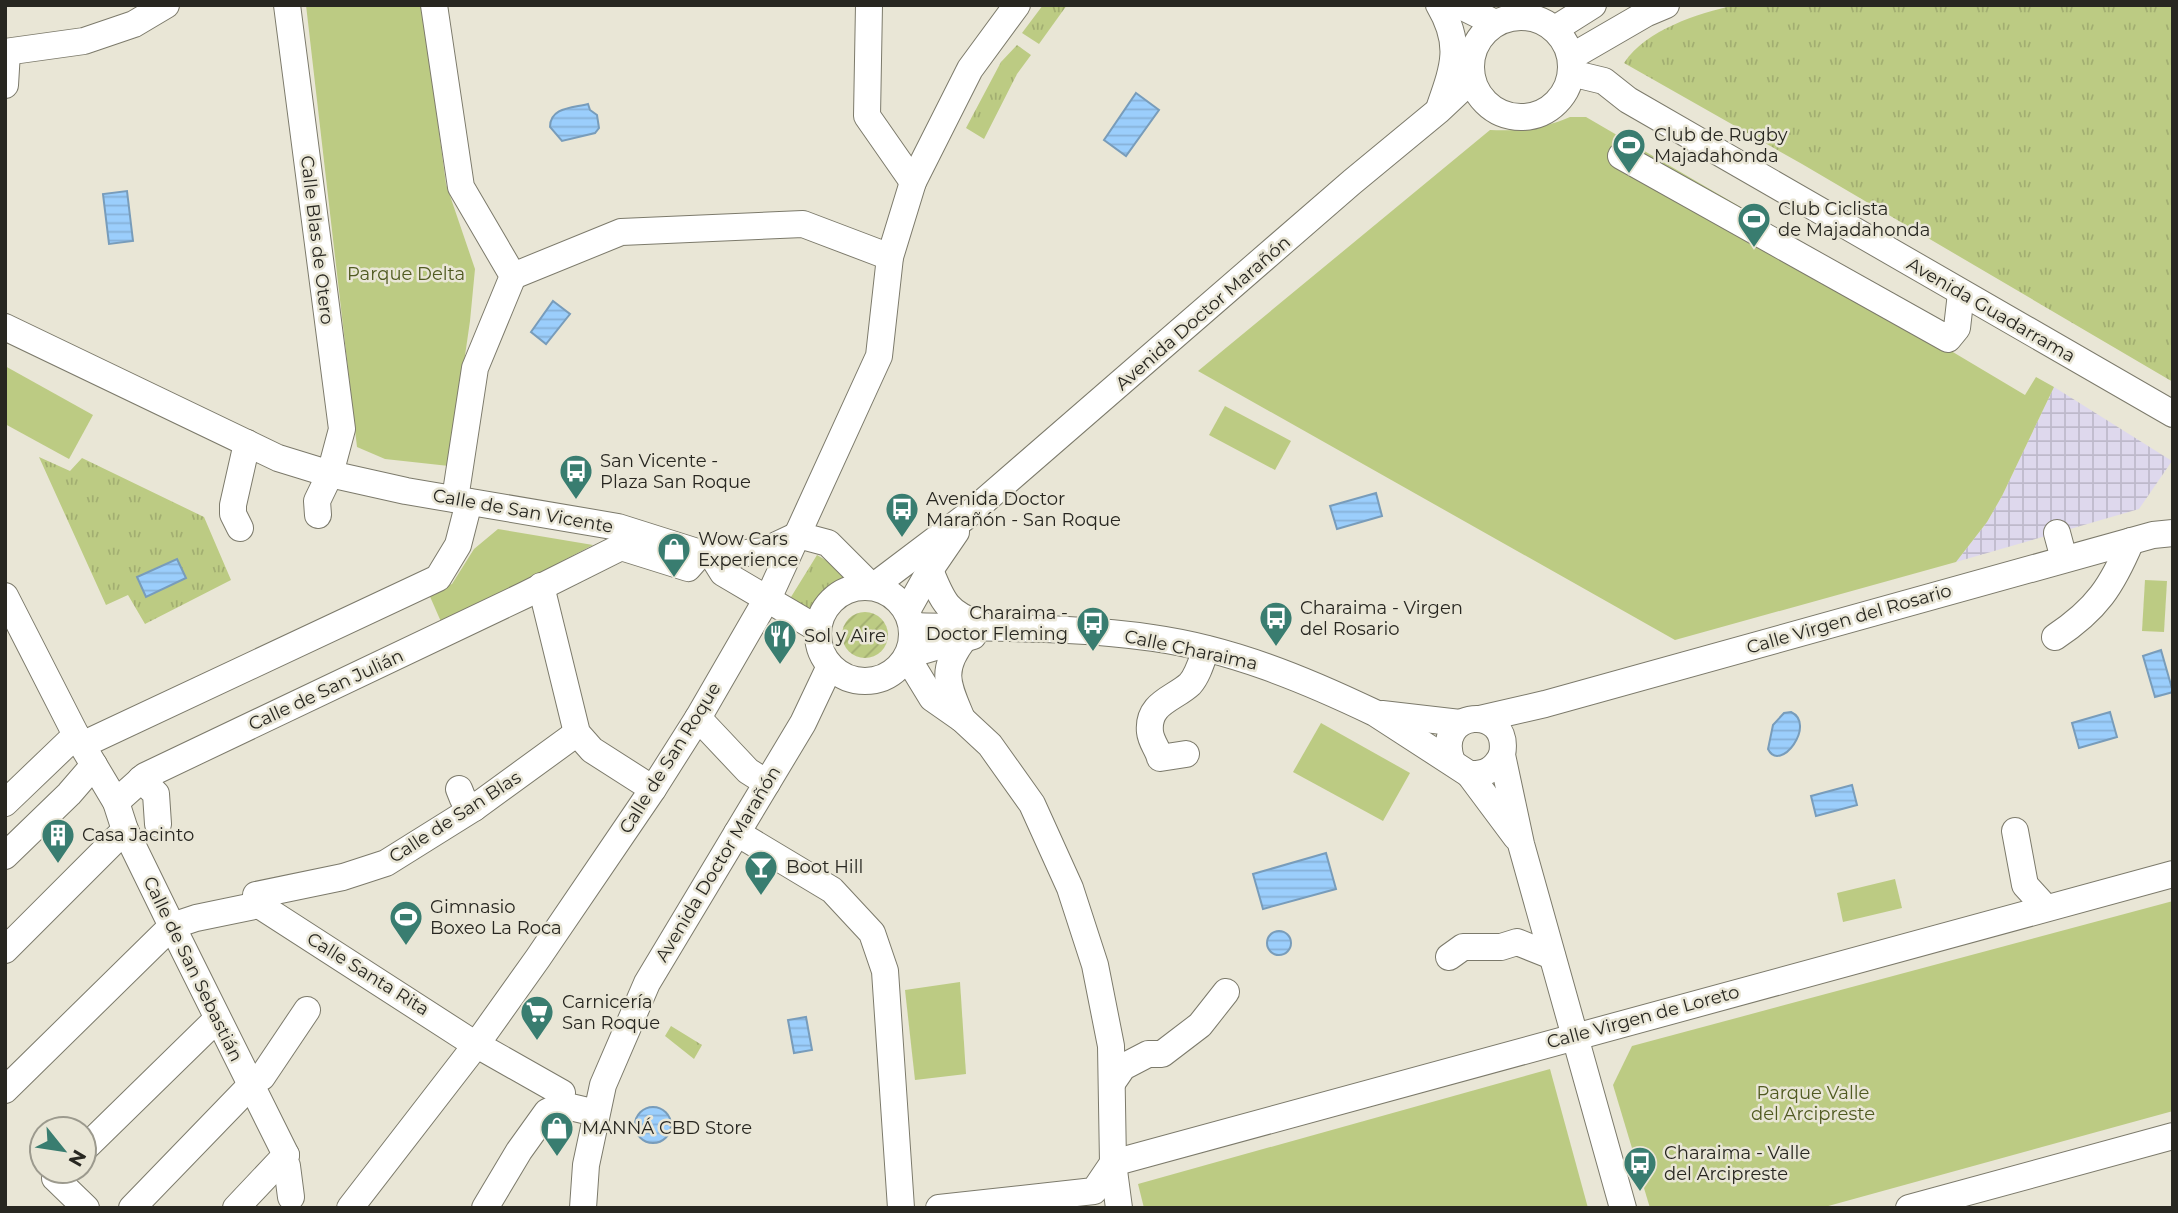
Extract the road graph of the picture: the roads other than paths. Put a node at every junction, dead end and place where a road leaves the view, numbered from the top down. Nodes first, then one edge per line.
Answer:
1 (166, 5) edge
2 (287, 5) edge
3 (434, 5) edge
4 (869, 5) edge
5 (1017, 5) edge
6 (1438, 5) edge
7 (1447, 5) edge
8 (1459, 5) edge
9 (1666, 5) edge
10 (1582, 7) edge
11 (1519, 19) edge
12 (1602, 40) junction
13 (6, 52) edge
14 (1569, 75) junction
15 (1472, 79) junction
16 (1605, 81) junction
17 (5, 85) edge
18 (1628, 100) junction
19 (1486, 103) junction
20 (1438, 111) junction
21 (1621, 156) dead end
22 (913, 182) junction
23 (890, 257) junction
24 (513, 276) junction
25 (1961, 293) junction
26 (5, 327) edge
27 (2173, 414) edge
28 (247, 443) junction
29 (330, 474) junction
30 (462, 500) junction
31 (318, 515) dead end
32 (968, 515) junction
33 (240, 528) dead end
34 (2057, 533) dead end
35 (2157, 533) edge
36 (799, 535) junction
37 (707, 554) junction
38 (2064, 559) junction
39 (930, 570) junction
40 (541, 586) junction
41 (873, 586) junction
42 (5, 596) edge
43 (766, 599) junction
44 (910, 619) junction
45 (818, 629) junction
46 (998, 629) junction
47 (2055, 637) dead end
48 (964, 639) junction
49 (1206, 649) junction
50 (908, 656) junction
51 (838, 672) junction
52 (138, 694) dead end
53 (1545, 704) junction
54 (163, 707) junction
55 (1375, 713) junction
56 (698, 718) junction
57 (962, 719) junction
58 (1470, 721) junction
59 (578, 733) junction
60 (84, 748) junction
61 (1503, 751) junction
62 (1169, 761) dead end
63 (1461, 768) junction
64 (767, 783) junction
65 (653, 789) junction
66 (157, 790) junction
67 (116, 802) junction
68 (5, 803) edge
69 (158, 824) dead end
70 (125, 830) junction
71 (737, 833) junction
72 (1521, 844) junction
73 (5, 856) edge
74 (2173, 874) edge
75 (257, 895) junction
76 (2046, 908) junction
77 (2019, 915) junction
78 (172, 926) junction
79 (1454, 944) dead end
80 (5, 950) edge
81 (1552, 956) junction
82 (1225, 1005) dead end
83 (307, 1010) dead end
84 (217, 1019) junction
85 (1573, 1035) junction
86 (478, 1045) junction
87 (256, 1081) junction
88 (1112, 1083) junction
89 (562, 1093) dead end
90 (6, 1099) edge
91 (596, 1113) junction
92 (98, 1135) edge
93 (2173, 1136) edge
94 (1113, 1163) junction
95 (70, 1185) edge
96 (133, 1203) edge
97 (86, 1208) edge
98 (236, 1208) edge
99 (349, 1208) edge
100 (485, 1208) edge
101 (583, 1208) edge
102 (901, 1208) edge
103 (940, 1208) edge
104 (1119, 1208) edge
105 (1623, 1208) edge
106 (1909, 1208) edge

1 - 13 street
2 - 29 street, Calle Blas de Otero
3 - 24 street
4 - 22 street
5 - 22 street, Calle de San Roque
6 - 20 street
7 - 11 street
8 - 11 street
9 - 12 street
10 - 11 street
11 - 14 street
11 - 15 street
12 - 14 street
12 - 16 street
13 - 17 street
14 - 16 street, Avenida Guadarrama
14 - 18 street, Avenida Guadarrama
14 - 19 street
15 - 19 street
15 - 20 street, Avenida Doctor Marañón
16 - 18 street, Avenida Guadarrama
18 - 25 street, Avenida Guadarrama
19 - 20 street
20 - 32 street, Avenida Doctor Marañón
21 - 25 street
22 - 23 street, Calle de San Roque
23 - 24 street
23 - 36 street, Calle de San Roque
24 - 30 street
25 - 27 street, Avenida Guadarrama
26 - 28 street, Calle de San Vicente
28 - 29 street, Calle de San Vicente
28 - 33 street
29 - 30 street, Calle de San Vicente
29 - 31 street
30 - 37 street, Calle de San Vicente
30 - 54 street
32 - 39 street, Avenida Doctor Marañón
32 - 41 street, Avenida Doctor Marañón
34 - 38 street
35 - 38 street, Calle Virgen del Rosario
35 - 47 street
36 - 37 street, Calle de San Vicente
36 - 41 street
36 - 43 street, Calle de San Roque
37 - 40 street, Calle de San Julián
37 - 43 street, Calle de San Vicente
38 - 53 street, Calle Virgen del Rosario
39 - 44 street, Avenida Doctor Marañón
39 - 46 street, Calle Charaima
40 - 59 street
40 - 66 street, Calle de San Julián
41 - 44 street
41 - 45 street, Avenida Doctor Marañón
42 - 60 street, Calle de San Sebastián
43 - 45 street, Calle de San Vicente
43 - 56 street, Calle de San Roque
44 - 46 street, Calle Charaima
44 - 50 street, Avenida Doctor Marañón
45 - 51 street
46 - 48 street, Calle Charaima
46 - 49 street, Calle Charaima
48 - 50 street, Calle Charaima
48 - 57 street
49 - 55 street, Calle Charaima
49 - 62 street
50 - 51 street
50 - 57 street
51 - 64 street, Avenida Doctor Marañón
52 - 54 street
53 - 58 street, Calle Virgen del Rosario
53 - 61 street
54 - 60 street
55 - 58 street, Calle Charaima
55 - 63 street, Calle Charaima
56 - 64 street
56 - 65 street, Calle de San Roque
57 - 88 street
58 - 61 street, Calle Charaima
58 - 63 street
59 - 65 street
59 - 75 street, Calle de San Blas
60 - 67 street, Calle de San Sebastián
60 - 68 street
60 - 73 street
61 - 63 street
61 - 72 street, Calle Charaima
63 - 72 street, Calle Charaima
64 - 71 street, Avenida Doctor Marañón
65 - 86 street, Calle de San Roque
66 - 67 street, Calle de San Julián
66 - 69 street
67 - 70 street, Calle de San Sebastián
70 - 78 street, Calle de San Sebastián
70 - 80 street
71 - 91 street, Avenida Doctor Marañón
71 - 102 street
72 - 81 street, Calle Charaima
74 - 76 street, Calle Virgen de Loreto
75 - 78 street, Calle de San Blas
75 - 86 street, Calle Santa Rita
76 - 77 street, Calle Virgen de Loreto
76 - 77 street
77 - 85 street, Calle Virgen de Loreto
78 - 84 street, Calle de San Sebastián
78 - 90 street
79 - 81 street
81 - 85 street, Calle Charaima
82 - 88 street
83 - 87 street
84 - 87 street, Calle de San Sebastián
84 - 92 street
85 - 94 street, Calle Virgen de Loreto
85 - 105 street, Calle Charaima
86 - 89 street, Calle Santa Rita
86 - 99 street, Calle de San Roque
87 - 96 street
87 - 98 street, Calle de San Sebastián
88 - 94 street
91 - 100 street
91 - 101 street, Avenida Doctor Marañón
93 - 106 street
94 - 103 street
94 - 104 street
95 - 97 street

